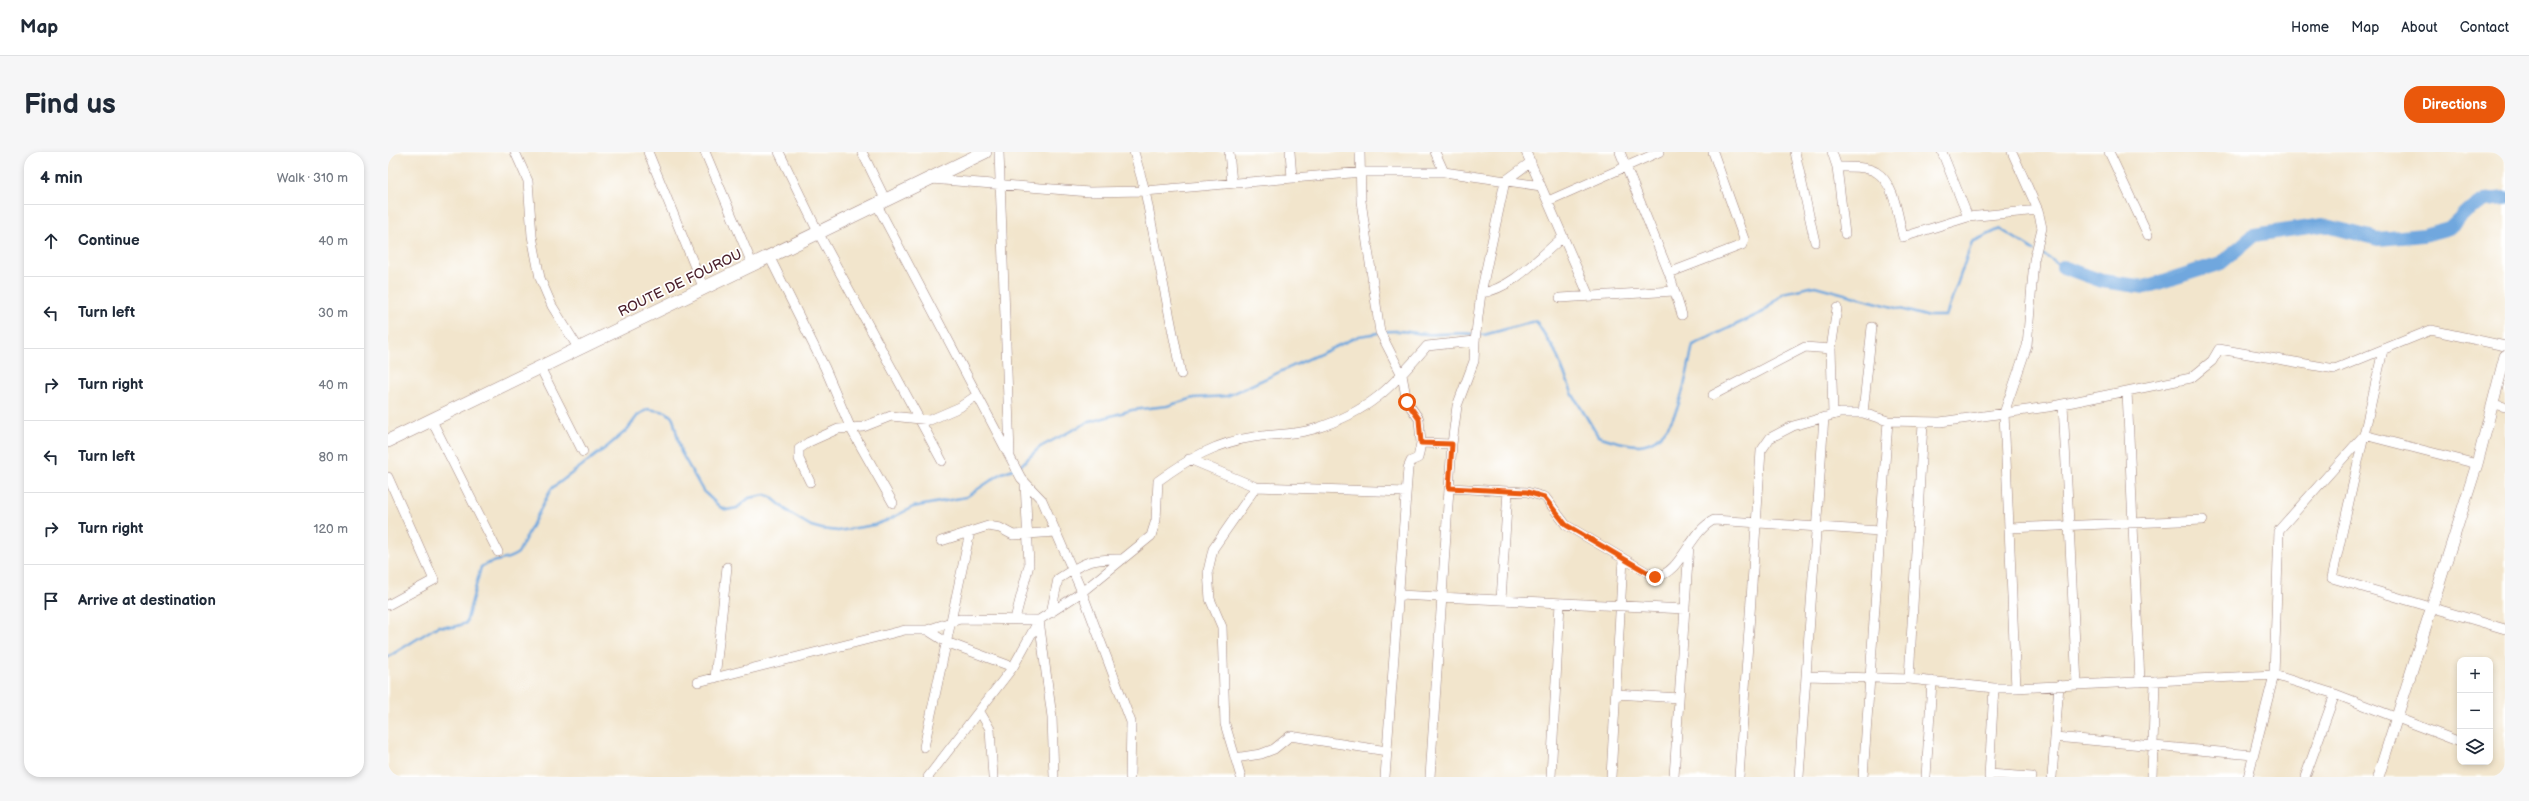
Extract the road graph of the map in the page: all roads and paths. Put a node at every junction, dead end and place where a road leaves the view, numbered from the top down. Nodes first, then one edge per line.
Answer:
1 (516, 152) edge
2 (648, 152) edge
3 (705, 152) edge
4 (779, 152) edge
5 (862, 152) edge
6 (985, 152) edge
7 (999, 152) edge
8 (1134, 152) edge
9 (1229, 152) edge
10 (1290, 152) edge
11 (1360, 152) edge
12 (1435, 152) edge
13 (1526, 152) edge
14 (1620, 152) edge
15 (1659, 152) edge
16 (1713, 152) edge
17 (1795, 152) edge
18 (1832, 152) edge
19 (1942, 152) edge
20 (2012, 152) edge
21 (2109, 152) edge
22 (1530, 162) junction
23 (1627, 167) junction
24 (1837, 167) junction
25 (1362, 172) junction
26 (1444, 172) junction
27 (1292, 178) junction
28 (929, 179) junction
29 (1505, 181) junction
30 (1232, 183) junction
31 (1000, 185) junction
32 (1541, 186) junction
33 (1145, 191) junction
34 (1548, 201) junction
35 (881, 203) junction
36 (2038, 210) junction
37 (1968, 217) junction
38 (819, 234) junction
39 (1845, 234) dead end
40 (2148, 235) dead end
41 (1562, 237) junction
42 (1815, 242) dead end
43 (770, 258) junction
44 (753, 266) junction
45 (1669, 273) junction
46 (704, 289) junction
47 (1674, 291) junction
48 (1481, 293) junction
49 (1589, 296) junction
50 (1560, 298) dead end
51 (1838, 308) dead end
52 (1682, 315) dead end
53 (1872, 327) dead end
54 (1475, 340) junction
55 (2505, 346) edge
56 (1831, 349) junction
57 (580, 350) junction
58 (2383, 350) junction
59 (2505, 356) edge
60 (541, 369) junction
61 (1181, 374) dead end
62 (1402, 375) junction
63 (2127, 391) junction
64 (977, 395) junction
65 (1713, 395) dead end
66 (2063, 404) junction
67 (2493, 404) junction
68 (2505, 407) edge
69 (1863, 413) junction
70 (2004, 413) junction
71 (1833, 414) junction
72 (1824, 417) junction
73 (920, 419) junction
74 (432, 421) junction
75 (1888, 421) junction
76 (1923, 423) junction
77 (852, 429) junction
78 (2364, 436) junction
79 (388, 441) edge
80 (1421, 443) junction
81 (1452, 444) junction
82 (583, 452) dead end
83 (1189, 459) junction
84 (1012, 460) junction
85 (942, 461) dead end
86 (2477, 464) junction
87 (388, 478) edge
88 (810, 482) dead end
89 (1025, 482) junction
90 (1256, 487) junction
91 (1449, 488) junction
92 (1508, 491) junction
93 (1406, 492) junction
94 (893, 503) dead end
95 (2203, 520) dead end
96 (1756, 522) junction
97 (2133, 523) junction
98 (1816, 526) junction
99 (2069, 526) junction
100 (2009, 528) junction
101 (1880, 530) junction
102 (970, 532) junction
103 (1056, 532) junction
104 (1028, 535) junction
105 (941, 542) dead end
106 (1689, 546) junction
107 (498, 552) dead end
108 (1123, 559) junction
109 (1623, 559) junction
110 (727, 567) dead end
111 (1072, 569) junction
112 (1082, 592) junction
113 (1398, 595) junction
114 (1442, 597) junction
115 (1501, 600) junction
116 (1560, 603) junction
117 (388, 605) edge
118 (1620, 606) junction
119 (1685, 609) junction
120 (2433, 609) junction
121 (1051, 613) junction
122 (1015, 619) junction
123 (1039, 620) junction
124 (950, 623) junction
125 (2505, 629) edge
126 (928, 630) junction
127 (946, 642) junction
128 (1013, 667) junction
129 (2274, 675) junction
130 (1806, 676) junction
131 (715, 678) junction
132 (1870, 679) junction
133 (1909, 679) junction
134 (1932, 681) junction
135 (698, 682) dead end
136 (2140, 682) junction
137 (2155, 682) junction
138 (2059, 685) junction
139 (2077, 685) junction
140 (1994, 688) junction
141 (2016, 688) junction
142 (1616, 694) junction
143 (2335, 694) junction
144 (1679, 698) junction
145 (980, 712) junction
146 (2398, 719) junction
147 (2055, 737) junction
148 (2457, 741) edge
149 (2153, 746) junction
150 (924, 747) dead end
151 (1387, 751) junction
152 (2253, 755) junction
153 (1235, 758) junction
154 (1989, 775) edge
155 (928, 777) edge
156 (993, 777) edge
157 (1054, 777) edge
158 (1130, 777) edge
159 (1241, 777) edge
160 (1385, 777) edge
161 (1430, 777) edge
162 (1551, 777) edge
163 (1611, 777) edge
164 (1674, 777) edge
165 (1739, 777) edge
166 (1799, 777) edge
167 (1862, 777) edge
168 (1926, 777) edge
169 (2032, 777) edge
170 (2052, 777) edge
171 (2152, 777) edge
172 (2248, 777) edge
173 (2305, 777) edge
174 (2378, 777) edge

1 - 57 street
2 - 46 street
3 - 44 street
4 - 38 street
5 - 35 street
6 - 28 main road, ROUTE DE FOUROU
7 - 31 street
8 - 33 street
9 - 30 street
10 - 27 street
11 - 25 street
12 - 26 street
13 - 22 street
14 - 23 street
15 - 23 street
16 - 45 street
17 - 42 street
18 - 24 street
19 - 37 street
20 - 36 street
21 - 40 street
22 - 29 street
22 - 32 street
23 - 34 street
23 - 45 street
24 - 37 street
24 - 39 street
25 - 26 street
25 - 27 street
25 - 62 street
26 - 29 street
27 - 30 street
28 - 31 street
28 - 35 main road, ROUTE DE FOUROU
29 - 32 street
29 - 48 street
30 - 33 street
31 - 33 street
31 - 84 street
32 - 34 street
33 - 61 street
34 - 41 street
35 - 38 main road, ROUTE DE FOUROU
35 - 64 street
36 - 37 street
36 - 70 street
38 - 43 main road, ROUTE DE FOUROU
38 - 73 street
41 - 48 street
41 - 49 street
43 - 44 main road, ROUTE DE FOUROU
43 - 77 street
44 - 46 main road, ROUTE DE FOUROU
45 - 47 street
46 - 57 main road, ROUTE DE FOUROU
47 - 49 street
47 - 52 street
48 - 54 street
49 - 50 street
51 - 56 street
53 - 69 street
54 - 62 street
54 - 81 street
55 - 58 street
56 - 65 street
56 - 71 street
57 - 60 main road, ROUTE DE FOUROU
58 - 63 street
58 - 78 street
59 - 67 street
60 - 74 main road, ROUTE DE FOUROU
60 - 82 street
62 - 80 street
62 - 83 street
63 - 66 street
63 - 97 street
64 - 73 street
64 - 84 street
66 - 70 street
66 - 99 street
67 - 68 street
67 - 86 street
69 - 71 street
69 - 75 street
70 - 76 street
70 - 100 street
71 - 72 street
72 - 96 street
72 - 98 street
73 - 77 street
73 - 85 street
74 - 79 main road, ROUTE DE FOUROU
74 - 107 street
75 - 76 street
75 - 101 street
76 - 133 street
77 - 88 street
77 - 94 street
78 - 86 street
78 - 120 street
78 - 129 street
80 - 81 street
80 - 93 street
81 - 91 street
83 - 90 street
83 - 108 street
84 - 89 street
86 - 120 street
87 - 117 street
89 - 103 street
89 - 104 street
90 - 93 street
90 - 153 street
91 - 92 street
91 - 114 street
92 - 109 street
92 - 115 street
93 - 113 street
95 - 97 street
96 - 98 street
96 - 106 street
96 - 165 street
97 - 99 street
97 - 136 street
98 - 101 street
98 - 130 street
99 - 100 street
99 - 139 street
100 - 141 street
101 - 132 street
102 - 104 street
102 - 105 street
102 - 124 street
103 - 104 street
103 - 111 street
104 - 122 street
106 - 109 street
106 - 119 street
108 - 111 street
108 - 112 street
109 - 118 street
110 - 131 street
111 - 112 street
111 - 121 street
112 - 121 street
112 - 158 street
113 - 114 street
113 - 151 street
114 - 115 street
114 - 161 street
115 - 116 street
116 - 118 street
116 - 162 street
118 - 119 street
118 - 142 street
119 - 144 street
120 - 125 street
120 - 146 street
121 - 123 street
122 - 123 street
122 - 124 street
123 - 128 street
123 - 157 street
124 - 126 street
124 - 127 street
126 - 127 street
126 - 131 street
127 - 128 street
127 - 150 street
128 - 145 street
129 - 137 street
129 - 143 street
129 - 152 street
130 - 132 street
130 - 166 street
131 - 135 street
132 - 133 street
132 - 167 street
133 - 134 street
134 - 140 street
134 - 168 street
136 - 137 street
136 - 139 street
137 - 149 street
138 - 139 street
138 - 141 street
138 - 147 street
140 - 141 street
140 - 154 street
142 - 144 street
142 - 163 street
143 - 146 street
143 - 173 street
144 - 164 street
145 - 155 street
145 - 156 street
146 - 148 street
146 - 174 street
147 - 149 street
147 - 170 street
149 - 152 street
149 - 171 street
151 - 153 street
151 - 160 street
152 - 172 street
153 - 159 street
154 - 169 street

